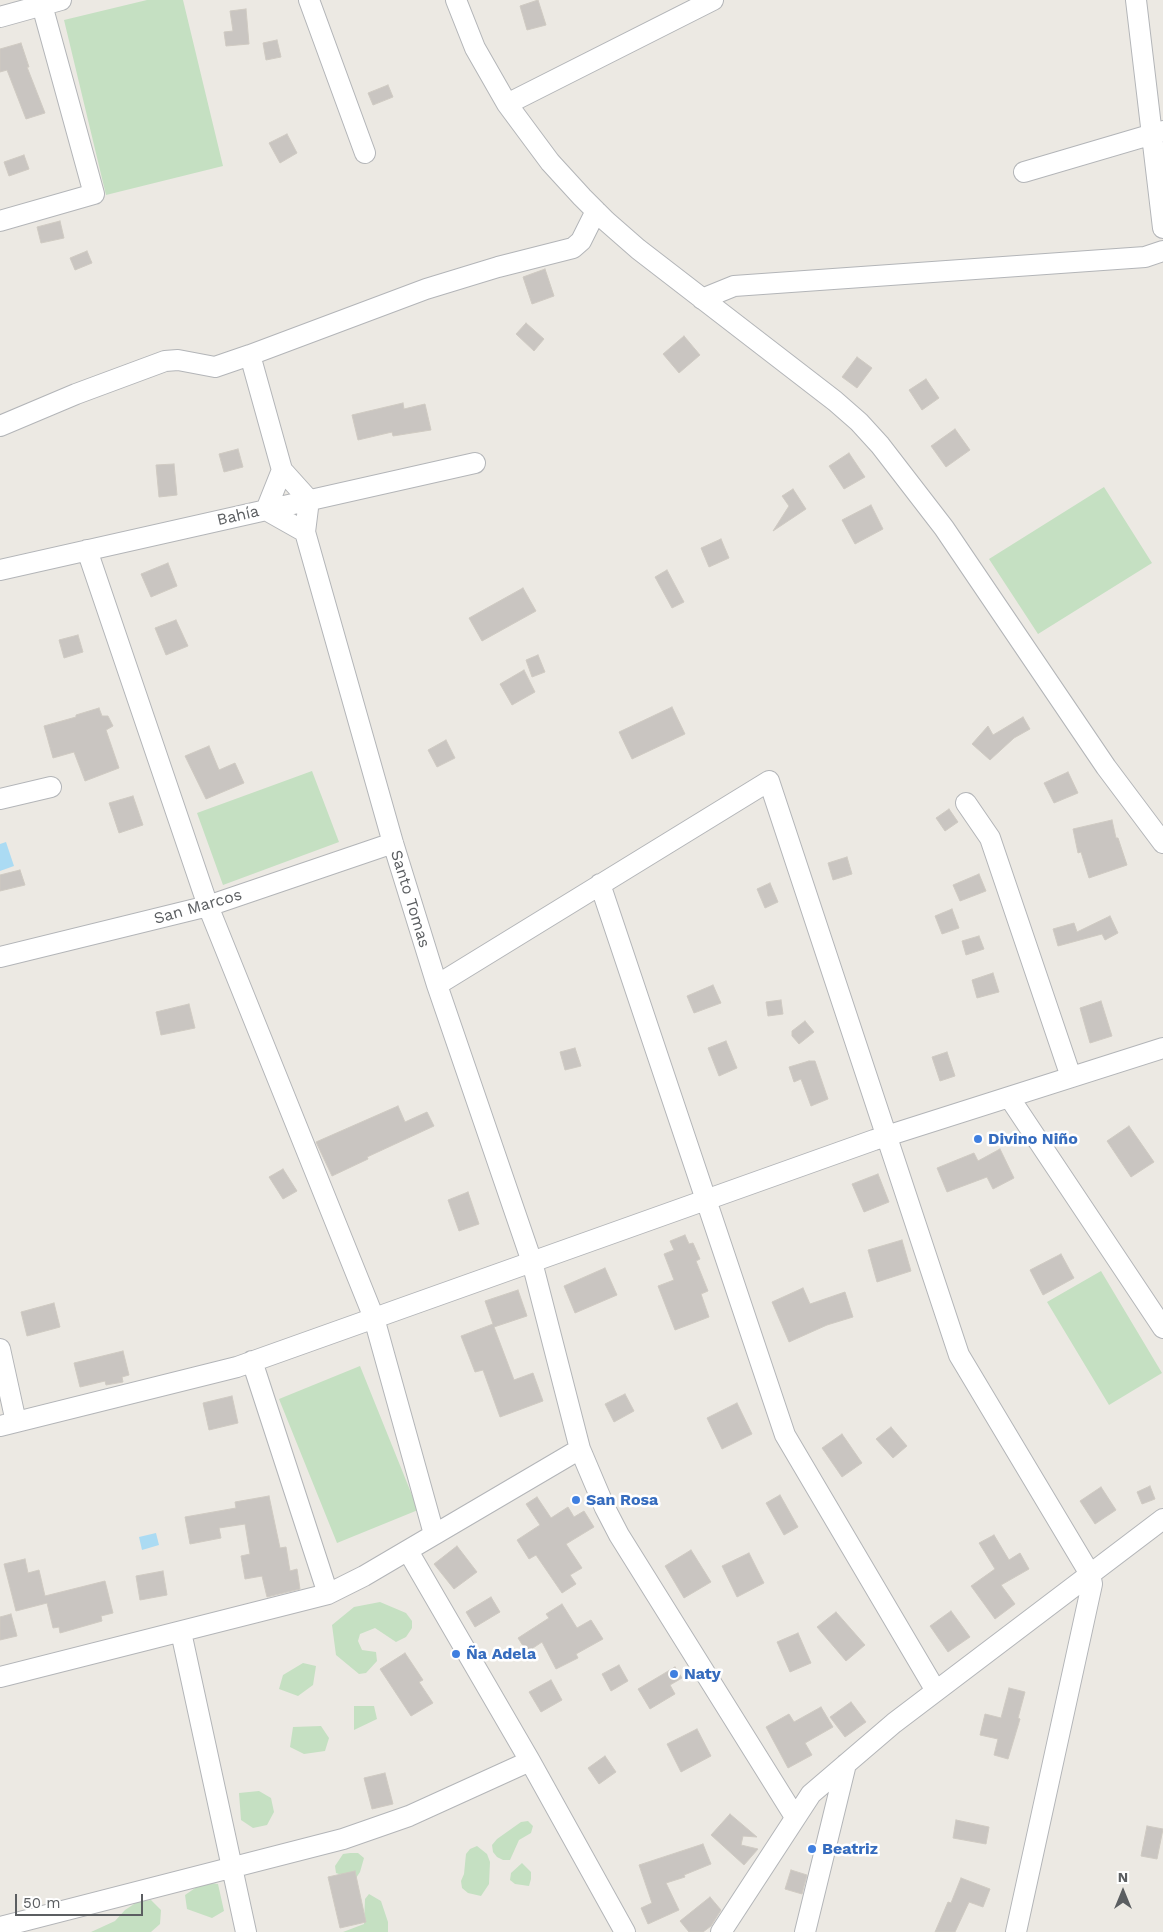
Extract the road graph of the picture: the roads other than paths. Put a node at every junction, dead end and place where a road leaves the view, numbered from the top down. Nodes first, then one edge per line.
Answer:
1 (309, 0) edge
2 (456, 0) edge
3 (714, 0) edge
4 (1136, 0) edge
5 (39, 4) edge
6 (0, 17) edge
7 (507, 104) junction
8 (1157, 133) edge
9 (365, 153) dead end
10 (1024, 172) dead end
11 (596, 212) junction
12 (0, 221) edge
13 (1163, 228) edge
14 (1163, 251) edge
15 (702, 299) junction
16 (250, 354) junction
17 (0, 426) edge
18 (475, 464) dead end
19 (282, 470) junction
20 (309, 500) junction
21 (266, 510) junction
22 (305, 532) junction
23 (87, 550) junction
24 (0, 570) edge
25 (51, 787) dead end
26 (0, 799) edge
27 (966, 803) dead end
28 (393, 843) junction
29 (1163, 844) edge
30 (600, 884) junction
31 (208, 906) junction
32 (0, 957) edge
33 (436, 985) junction
34 (1163, 1048) edge
35 (1071, 1077) junction
36 (1009, 1097) junction
37 (886, 1136) junction
38 (707, 1200) junction
39 (532, 1262) junction
40 (374, 1318) junction
41 (1163, 1328) edge
42 (0, 1349) edge
43 (252, 1361) junction
44 (8, 1424) edge
45 (580, 1449) junction
46 (1163, 1519) edge
47 (434, 1534) junction
48 (408, 1551) junction
49 (1090, 1574) junction
50 (328, 1594) junction
51 (181, 1632) junction
52 (0, 1677) edge
53 (936, 1690) junction
54 (530, 1761) junction
55 (846, 1764) junction
56 (795, 1817) junction
57 (232, 1868) junction
58 (0, 1927) edge
59 (621, 1931) edge
60 (246, 1932) edge
61 (721, 1932) edge
62 (805, 1932) edge
63 (1016, 1932) edge

1 - 9 street
2 - 7 street
3 - 7 street
4 - 8 street
5 - 6 street
5 - 12 street
7 - 11 street
8 - 10 street
8 - 13 street
11 - 15 street
11 - 16 street
14 - 15 street
15 - 29 street
16 - 17 street
16 - 19 street
18 - 20 street, Bahía
19 - 20 street
19 - 21 street
20 - 21 street, Bahía
20 - 22 street, Santo Tomas
21 - 22 street
21 - 23 street, Bahía
22 - 28 street, Santo Tomas
23 - 24 street, Bahía
23 - 31 street
25 - 26 street
27 - 35 street
28 - 31 street, San Marcos
28 - 33 street, Santo Tomas
30 - 33 street
30 - 37 street
30 - 38 street
31 - 32 street, San Marcos
31 - 40 street
33 - 39 street, Santo Tomas
34 - 35 street
35 - 36 street
36 - 37 street
36 - 41 street
37 - 38 street
37 - 49 street
38 - 39 street
38 - 53 street
39 - 40 street
39 - 45 street, Santo Tomas
40 - 43 street
40 - 47 street
42 - 44 street
43 - 44 street
43 - 50 street
45 - 47 street
45 - 56 street, Santo Tomas
46 - 49 street
47 - 48 street
48 - 50 street
48 - 54 street
49 - 53 street
49 - 63 street
50 - 51 street
51 - 52 street
51 - 57 street
53 - 55 street
54 - 57 street
54 - 59 street
55 - 56 street
55 - 62 street
56 - 61 street
57 - 58 street
57 - 60 street

